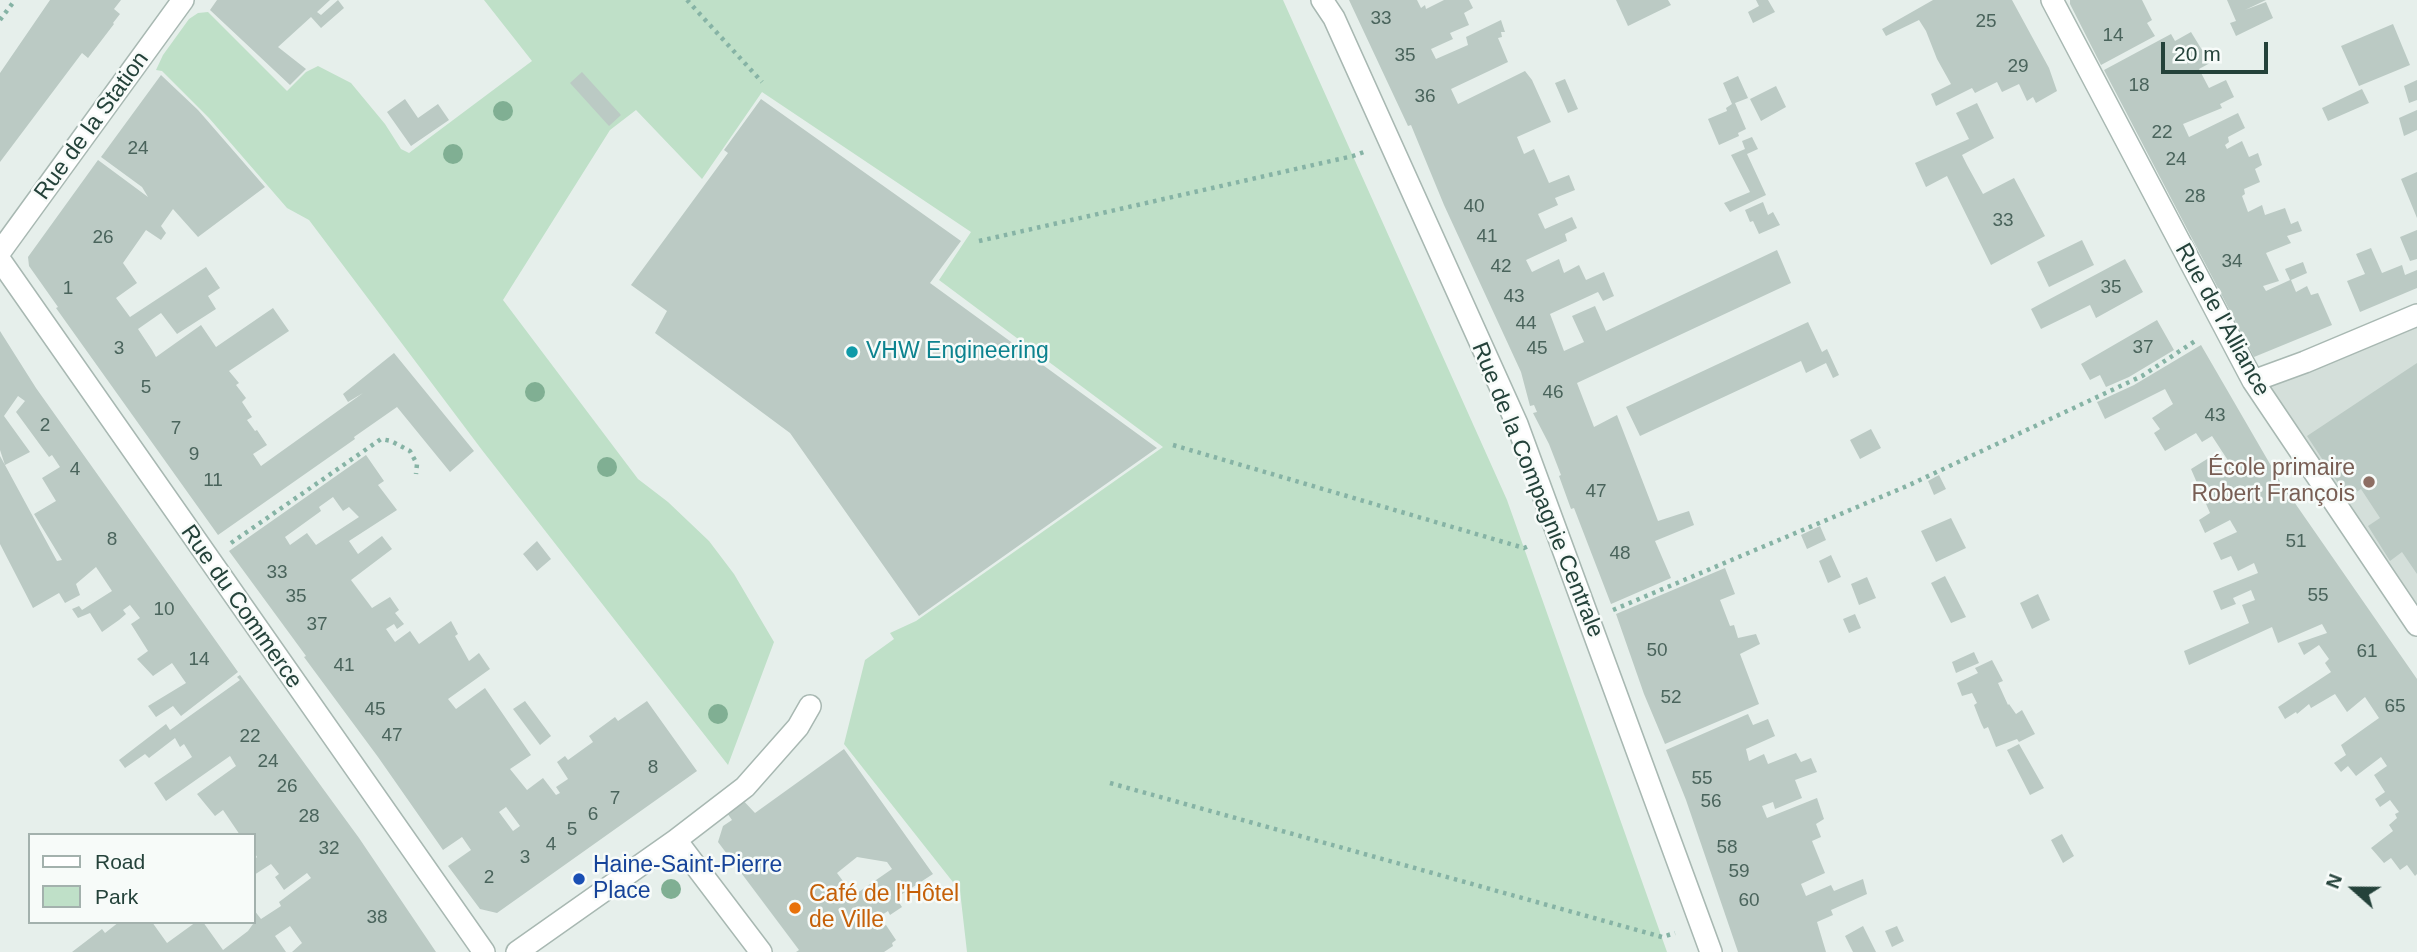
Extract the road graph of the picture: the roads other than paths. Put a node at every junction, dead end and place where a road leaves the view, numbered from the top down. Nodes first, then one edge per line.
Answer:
1 (183, 0) edge
2 (1322, 0) edge
3 (2052, 0) edge
4 (0, 252) edge
5 (0, 260) edge
6 (2417, 315) edge
7 (2253, 381) junction
8 (2417, 625) edge
9 (810, 706) dead end
10 (676, 840) junction
11 (484, 952) edge
12 (517, 952) edge
13 (761, 952) edge
14 (1711, 952) edge

1 - 4 street, Rue de la Station
2 - 14 street, Rue de la Compagnie Centrale
3 - 7 street, Rue de l'Alliance
5 - 11 street, Rue du Commerce
6 - 7 street
7 - 8 street, Rue de l'Alliance
9 - 10 street
10 - 12 street
10 - 13 street

